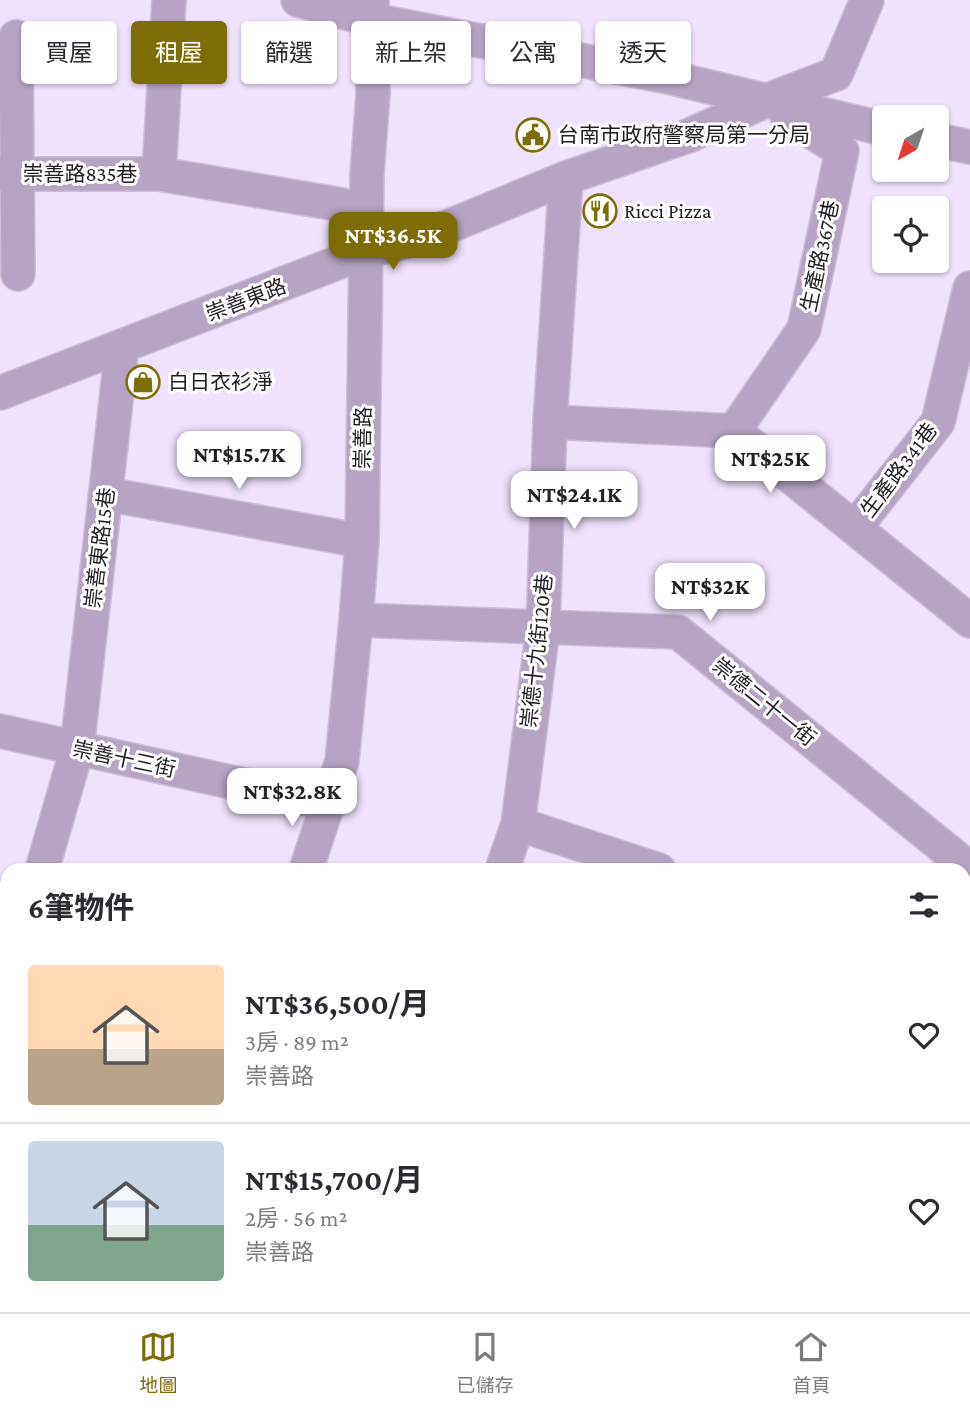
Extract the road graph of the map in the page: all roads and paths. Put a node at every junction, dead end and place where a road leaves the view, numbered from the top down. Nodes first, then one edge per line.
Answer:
1 (169, 0) edge
2 (298, 0) edge
3 (867, 0) edge
4 (372, 10) edge
5 (16, 37) dead end
6 (765, 101) junction
7 (872, 126) edge
8 (949, 142) edge
9 (970, 146) edge
10 (8, 174) edge
11 (159, 174) junction
12 (566, 178) junction
13 (368, 251) junction
14 (18, 274) dead end
15 (970, 288) edge
16 (122, 347) junction
17 (0, 393) edge
18 (550, 422) junction
19 (734, 431) junction
20 (106, 494) junction
21 (855, 528) junction
22 (362, 541) junction
23 (356, 620) junction
24 (970, 621) edge
25 (543, 628) junction
26 (0, 731) edge
27 (77, 748) junction
28 (330, 804) junction
29 (518, 824) junction
30 (44, 863) edge
31 (309, 863) edge
32 (504, 863) edge
33 (638, 863) edge
34 (963, 863) edge

1 - 11 street, 崇善路835巷
2 - 4 street
3 - 6 street, 崇善東路
4 - 6 street
4 - 13 street, 崇善路
5 - 10 street
6 - 7 street
6 - 12 street, 崇善東路
6 - 19 street, 生產路367巷
8 - 9 street
10 - 11 street, 崇善路835巷
10 - 14 street
11 - 13 street, 崇善路835巷
12 - 13 street, 崇善東路
12 - 18 street, 崇德十九街120巷
13 - 16 street, 崇善東路
13 - 22 street, 崇善路
15 - 21 street, 生產路341巷
16 - 17 street, 崇善東路
16 - 20 street, 崇善東路15巷
18 - 19 street
18 - 25 street, 崇德十九街120巷
19 - 21 street
20 - 22 street
20 - 27 street, 崇善東路15巷
21 - 24 street
22 - 23 street, 崇善路
23 - 25 street, 崇德二十一街
23 - 28 street, 崇善路
25 - 29 street, 崇德十九街120巷
25 - 34 street, 崇德二十一街
26 - 27 street, 崇善十三街
27 - 28 street, 崇善十三街
27 - 30 street, 崇善東路15巷
28 - 31 street, 崇善路
29 - 32 street, 崇德十九街120巷
29 - 33 street

